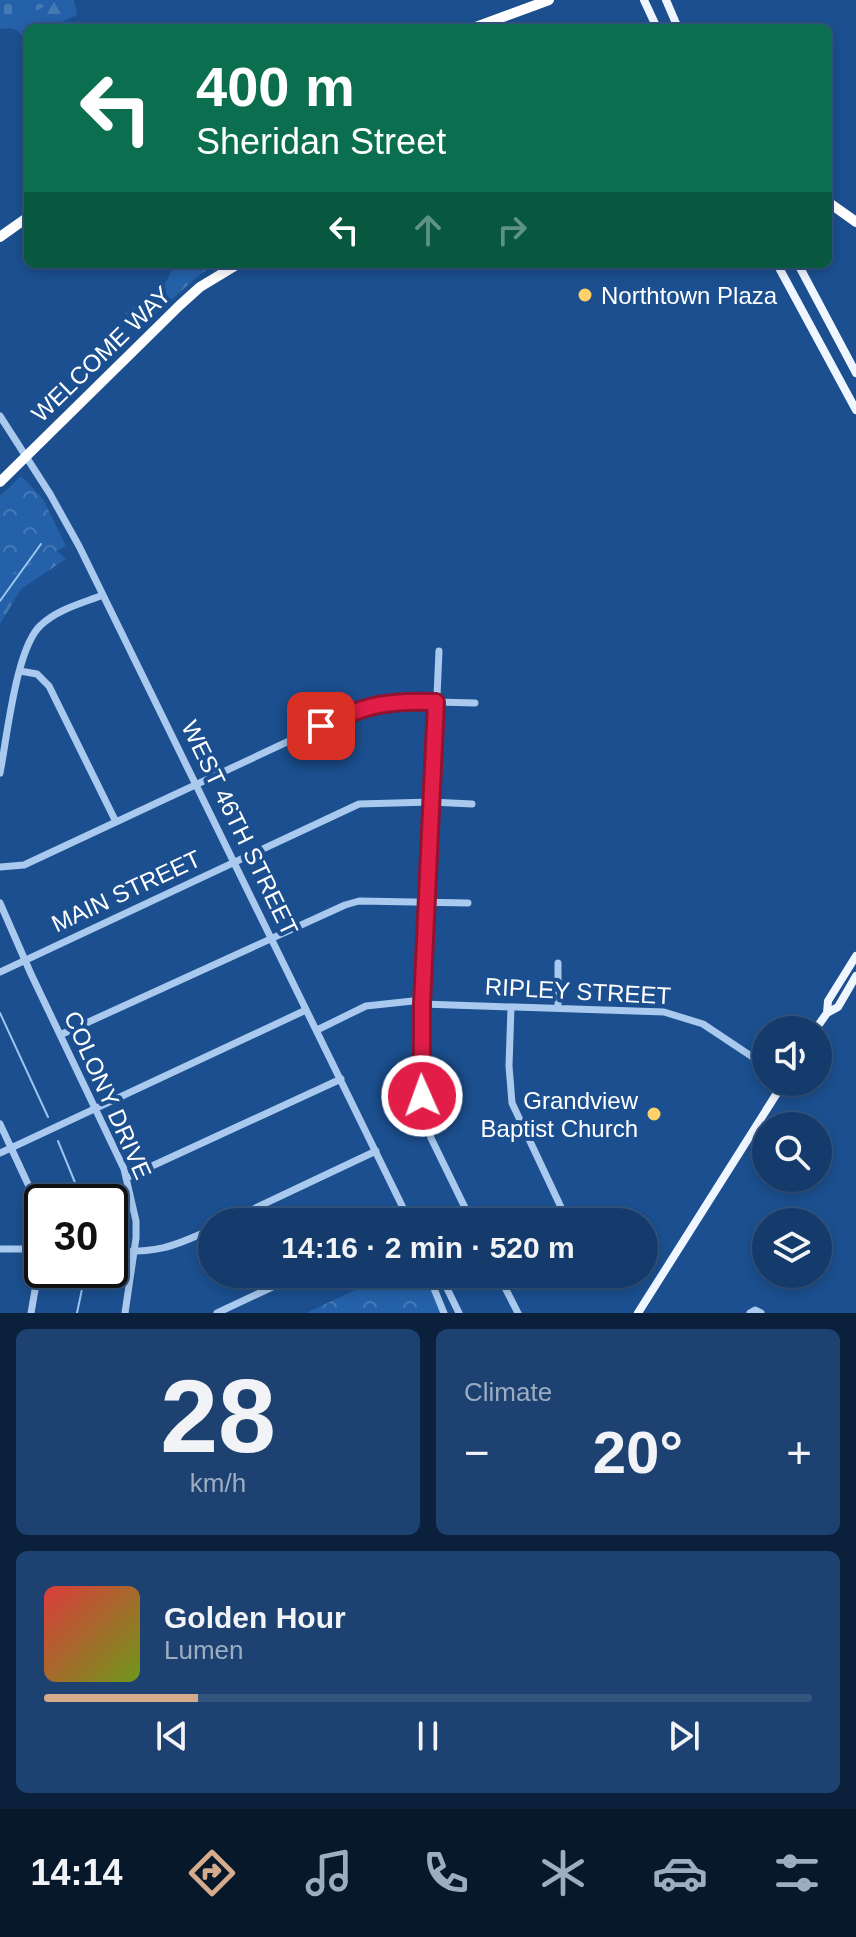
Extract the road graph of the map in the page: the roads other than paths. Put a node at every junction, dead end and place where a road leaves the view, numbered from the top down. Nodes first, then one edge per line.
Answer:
1 (549, 0) edge
2 (644, 0) edge
3 (666, 0) edge
4 (484, 24) edge
5 (655, 24) edge
6 (676, 24) edge
7 (832, 205) edge
8 (24, 220) edge
9 (856, 222) edge
10 (0, 237) edge
11 (231, 268) edge
12 (779, 268) edge
13 (800, 268) edge
14 (805, 278) junction
15 (789, 286) junction
16 (856, 373) edge
17 (856, 410) edge
18 (0, 416) edge
19 (26, 456) junction
20 (0, 482) edge
21 (103, 595) junction
22 (439, 651) dead end
23 (20, 671) junction
24 (436, 702) junction
25 (475, 703) dead end
26 (0, 773) edge
27 (196, 784) junction
28 (431, 802) junction
29 (472, 804) dead end
30 (116, 822) junction
31 (234, 862) junction
32 (0, 867) edge
33 (426, 902) junction
34 (0, 903) edge
35 (468, 903) dead end
36 (272, 940) junction
37 (856, 956) edge
38 (25, 960) junction
39 (558, 963) dead end
40 (0, 972) edge
41 (856, 976) edge
42 (422, 1002) junction
43 (511, 1007) junction
44 (558, 1008) junction
45 (306, 1010) junction
46 (827, 1013) junction
47 (825, 1016) edge
48 (317, 1030) junction
49 (60, 1035) junction
50 (752, 1057) edge
51 (341, 1079) junction
52 (775, 1096) edge
53 (96, 1108) junction
54 (0, 1124) edge
55 (11, 1148) junction
56 (376, 1151) junction
57 (0, 1153) edge
58 (126, 1178) junction
59 (28, 1184) edge
60 (256, 1208) edge
61 (403, 1208) edge
62 (465, 1208) edge
63 (561, 1208) edge
64 (198, 1235) edge
65 (0, 1249) edge
66 (24, 1249) edge
67 (128, 1252) edge
68 (135, 1252) junction
69 (35, 1288) edge
70 (270, 1288) edge
71 (434, 1288) edge
72 (447, 1288) edge
73 (505, 1288) edge
74 (31, 1313) edge
75 (125, 1313) edge
76 (217, 1313) edge
77 (444, 1313) edge
78 (459, 1313) edge
79 (518, 1313) edge
80 (638, 1313) edge
81 (750, 1313) edge
82 (761, 1313) edge

1 - 4 highway
2 - 5 main road
3 - 6 main road
7 - 9 highway
8 - 10 highway
11 - 19 highway, WELCOME WAY
12 - 15 main road
13 - 14 main road
14 - 15 street
14 - 16 main road
15 - 17 main road
18 - 19 street, WEST 46TH STREET
19 - 20 highway, WELCOME WAY
19 - 21 street, WEST 46TH STREET
21 - 23 street
21 - 27 street, WEST 46TH STREET
22 - 24 street
23 - 26 street
23 - 30 street
24 - 25 street
24 - 27 street
24 - 28 street
27 - 30 street
27 - 31 street, WEST 46TH STREET
28 - 29 street, MAIN STREET
28 - 31 street, MAIN STREET
28 - 33 street
30 - 32 street
31 - 36 street, WEST 46TH STREET
31 - 38 street, MAIN STREET
33 - 35 street
33 - 36 street
33 - 42 street
34 - 38 street, COLONY DRIVE
36 - 45 street, WEST 46TH STREET
36 - 49 street
37 - 46 main road
38 - 40 street, MAIN STREET
38 - 49 street, COLONY DRIVE
39 - 44 street
41 - 46 main road
42 - 43 street, RIPLEY STREET
42 - 48 street, RIPLEY STREET
42 - 62 street
43 - 44 street, RIPLEY STREET
43 - 63 street
44 - 50 street, RIPLEY STREET
45 - 48 street, WEST 46TH STREET
45 - 53 street
46 - 47 main road
48 - 51 street, WEST 46TH STREET
49 - 53 street, COLONY DRIVE
51 - 56 street, WEST 46TH STREET
51 - 58 street
52 - 80 main road
53 - 55 street
53 - 58 street, COLONY DRIVE
54 - 55 street
55 - 57 street
55 - 59 street
56 - 60 street
56 - 61 street, WEST 46TH STREET
58 - 68 street, COLONY DRIVE
64 - 68 street
65 - 66 street
67 - 68 street
68 - 75 street, COLONY DRIVE
69 - 74 street
70 - 76 street
71 - 77 street
72 - 78 street
73 - 79 street
81 - 82 street

